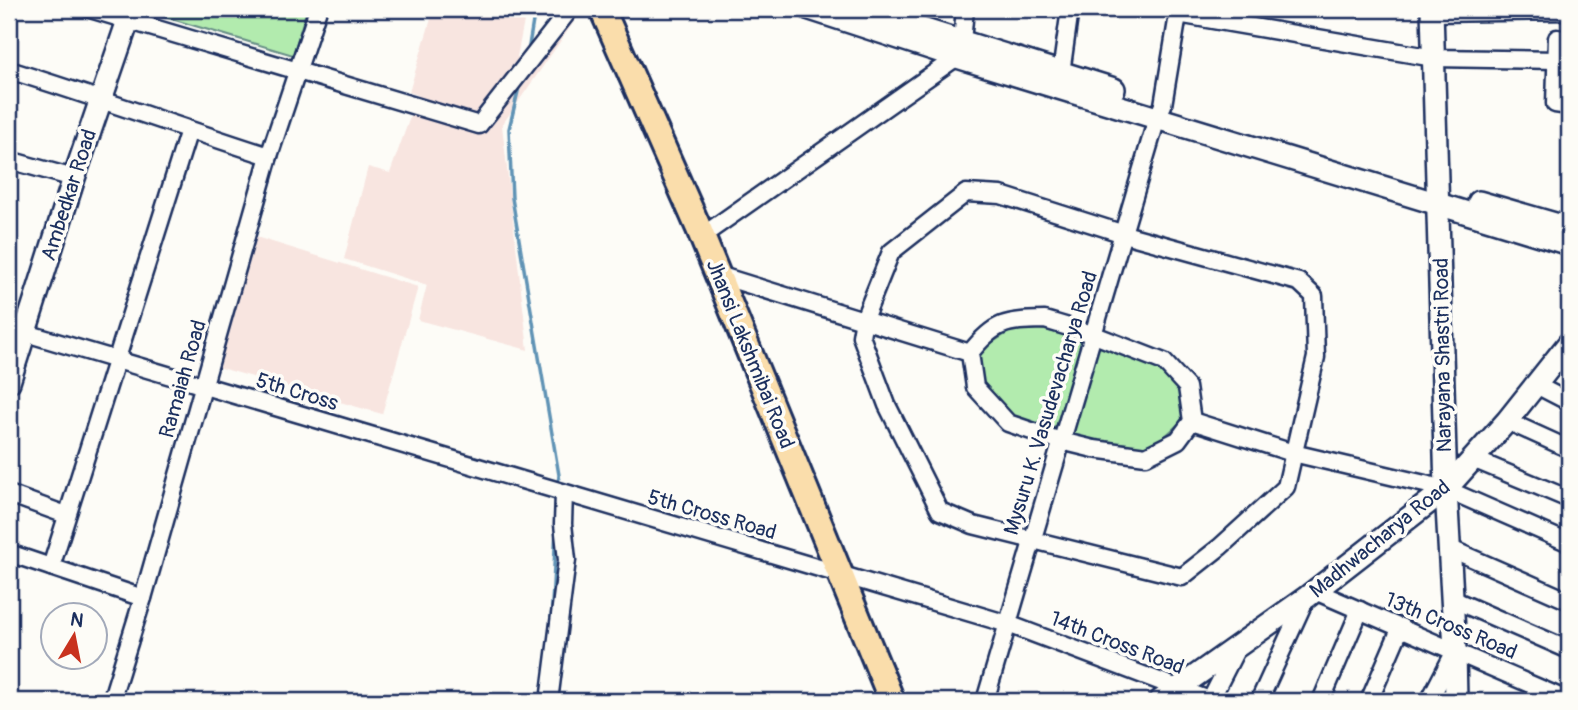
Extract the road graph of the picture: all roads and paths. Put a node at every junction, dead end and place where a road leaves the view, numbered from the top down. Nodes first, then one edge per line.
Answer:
1 (90, 9) edge
2 (318, 9) edge
3 (570, 9) edge
4 (602, 9) edge
5 (810, 9) edge
6 (965, 9) edge
7 (1070, 9) edge
8 (861, 10) edge
9 (1432, 11) edge
10 (1569, 11) edge
11 (1179, 12) edge
12 (130, 15) edge
13 (1569, 40) edge
14 (959, 49) junction
15 (1434, 58) junction
16 (1556, 60) junction
17 (9, 69) edge
18 (299, 70) junction
19 (1061, 73) junction
20 (101, 98) junction
21 (1569, 106) edge
22 (1160, 111) junction
23 (189, 130) junction
24 (270, 156) junction
25 (9, 162) edge
26 (74, 178) junction
27 (1439, 197) junction
28 (1569, 228) edge
29 (1124, 234) junction
30 (702, 236) junction
31 (1569, 244) edge
32 (718, 275) junction
33 (864, 319) junction
34 (17, 330) edge
35 (1093, 334) junction
36 (1569, 343) edge
37 (970, 353) junction
38 (115, 359) junction
39 (9, 382) edge
40 (1536, 385) junction
41 (203, 386) junction
42 (1569, 402) edge
43 (1192, 421) junction
44 (1507, 421) junction
45 (1061, 441) junction
46 (1569, 449) edge
47 (1293, 453) junction
48 (1473, 459) junction
49 (1446, 489) junction
50 (9, 494) edge
51 (569, 495) junction
52 (1569, 499) edge
53 (66, 515) junction
54 (1033, 538) junction
55 (1569, 543) edge
56 (1449, 548) junction
57 (9, 553) edge
58 (51, 567) junction
59 (839, 574) junction
60 (1311, 594) junction
61 (143, 598) junction
62 (1452, 598) junction
63 (1569, 601) edge
64 (1360, 610) junction
65 (1008, 624) junction
66 (1401, 627) junction
67 (1237, 648) junction
68 (1455, 650) junction
69 (1569, 650) edge
70 (1177, 688) junction
71 (111, 701) edge
72 (549, 701) edge
73 (892, 701) edge
74 (985, 701) edge
75 (1160, 701) edge
76 (1211, 701) edge
77 (1259, 701) edge
78 (1321, 701) edge
79 (1368, 701) edge
80 (1429, 701) edge
81 (1456, 701) edge
82 (1569, 701) edge

1 - 12 street
2 - 18 street, Ramaiah Road
3 - 18 street
4 - 30 main road, Jhansi Lakshmibai Road
5 - 14 street
6 - 14 street
7 - 19 street
8 - 14 street
9 - 10 street
9 - 15 street, Narayana Shastri Road
11 - 15 street
11 - 22 street, Mysuru K. Vasudevacharya Road
12 - 18 street
12 - 20 street, Ambedkar Road
13 - 16 street
14 - 19 street
14 - 22 street
14 - 30 street
15 - 16 street
15 - 27 street, Narayana Shastri Road
16 - 21 street
17 - 20 street
18 - 24 street, Ramaiah Road
19 - 22 street
20 - 23 street
20 - 26 street, Ambedkar Road
22 - 27 street
22 - 29 street, Mysuru K. Vasudevacharya Road
23 - 24 street
23 - 38 street
24 - 41 street, Ramaiah Road
25 - 26 street
26 - 34 street, Ambedkar Road
27 - 28 street
27 - 31 street
27 - 49 street, Narayana Shastri Road
29 - 33 street
29 - 35 street, Mysuru K. Vasudevacharya Road
29 - 47 street
30 - 32 main road, Jhansi Lakshmibai Road
32 - 33 street
32 - 59 main road, Jhansi Lakshmibai Road
33 - 37 street
33 - 54 street
34 - 38 street, 5th Cross
34 - 39 street, Ambedkar Road
35 - 37 street
35 - 43 street
35 - 45 street, Mysuru K. Vasudevacharya Road
36 - 40 street, Madhwacharya Road
37 - 45 street
38 - 41 street, 5th Cross
38 - 53 street
40 - 42 street
40 - 44 street, Madhwacharya Road
41 - 51 street, 5th Cross
41 - 61 street, Ramaiah Road
43 - 45 street
43 - 47 street
44 - 46 street
44 - 48 street, Madhwacharya Road
45 - 54 street, Mysuru K. Vasudevacharya Road
47 - 49 street
47 - 54 street
48 - 49 street, Madhwacharya Road
48 - 52 street
49 - 55 street
49 - 56 street, Narayana Shastri Road
49 - 60 street, Madhwacharya Road
50 - 53 street
51 - 59 street, 5th Cross Road
51 - 72 street
53 - 58 street
54 - 65 street, Mysuru K. Vasudevacharya Road
56 - 62 street, Narayana Shastri Road
56 - 63 street
57 - 58 street
58 - 61 street
59 - 65 street, 5th Cross Road
59 - 73 main road, Jhansi Lakshmibai Road
60 - 64 street, 13th Cross Road
60 - 67 street, Madhwacharya Road
60 - 77 street
61 - 71 street, Ramaiah Road
62 - 68 street, Narayana Shastri Road
62 - 69 street
64 - 66 street, 13th Cross Road
64 - 78 street
65 - 70 street, 14th Cross Road
65 - 74 street, Mysuru K. Vasudevacharya Road
66 - 68 street, 13th Cross Road
66 - 79 street
67 - 70 street, Madhwacharya Road
67 - 76 street
68 - 80 street
68 - 81 street, Narayana Shastri Road
68 - 82 street, 13th Cross Road
70 - 75 street, Madhwacharya Road
70 - 76 street, 14th Cross Road

